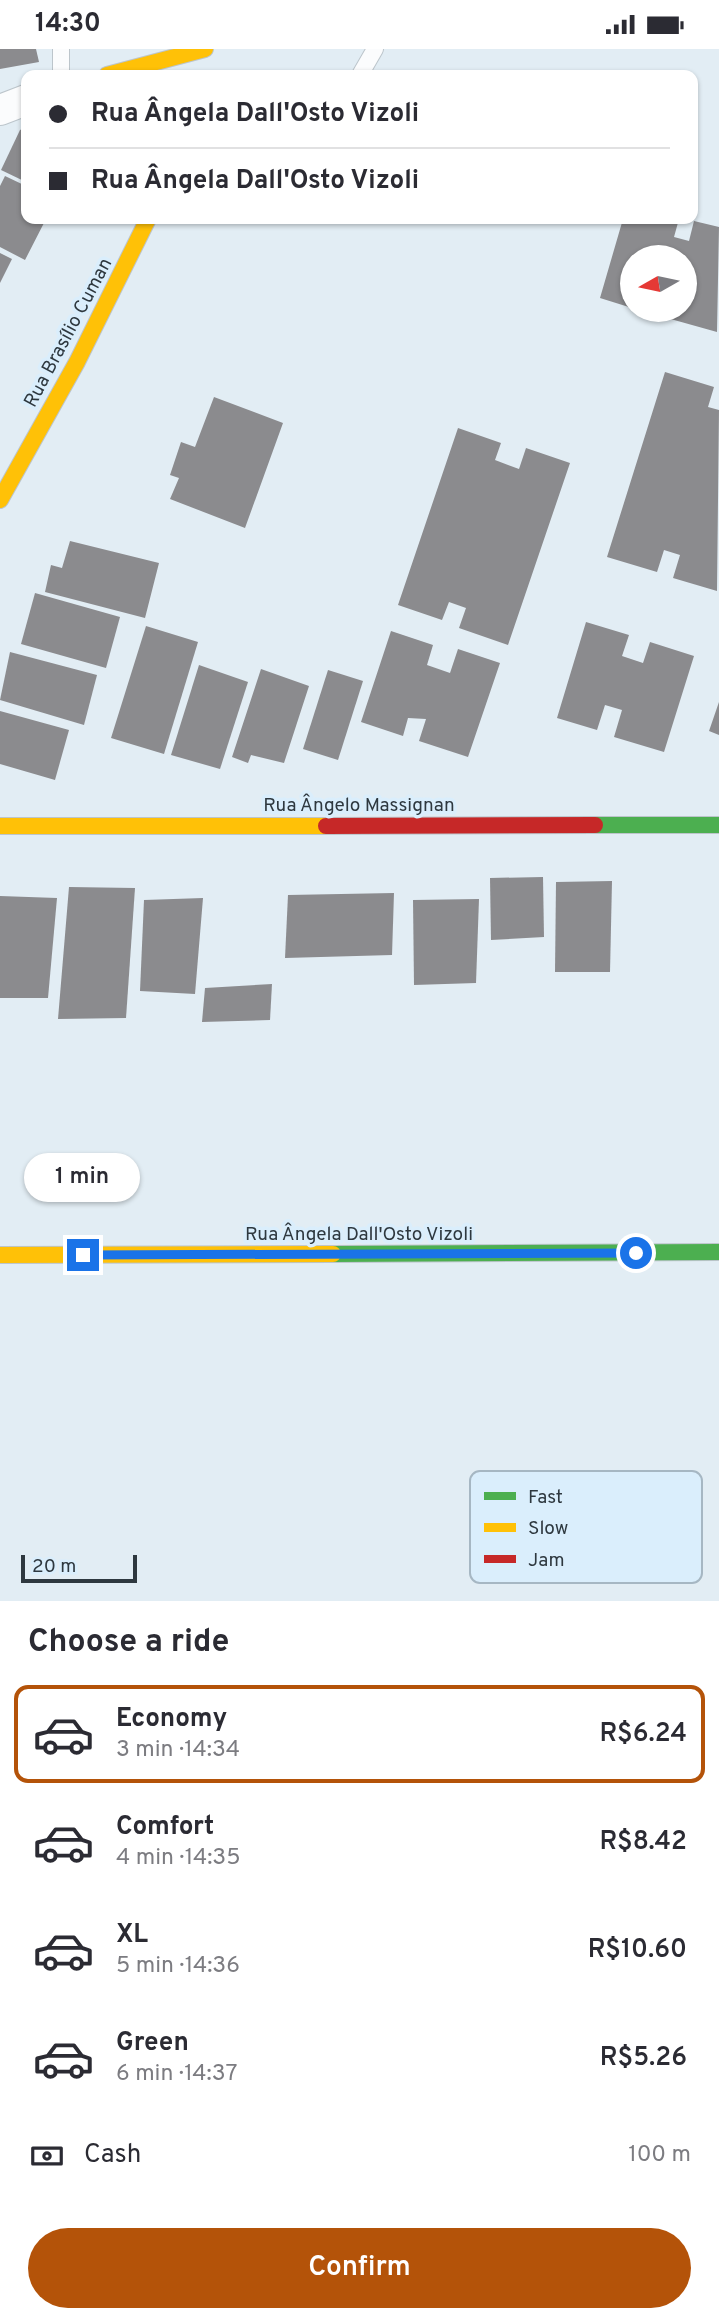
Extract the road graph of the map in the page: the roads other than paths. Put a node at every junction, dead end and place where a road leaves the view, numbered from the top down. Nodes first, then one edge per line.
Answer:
1 (61, 49) edge
2 (205, 49) edge
3 (374, 49) edge
4 (61, 70) edge
5 (126, 70) edge
6 (363, 70) edge
7 (21, 102) edge
8 (0, 110) edge
9 (146, 224) edge
10 (0, 500) edge
11 (719, 825) edge
12 (0, 826) edge
13 (719, 1252) edge
14 (0, 1255) edge

1 - 4 lane
2 - 5 street
3 - 6 lane
7 - 8 street
9 - 10 street, Rua Brasílio Cuman
11 - 12 street, Rua Ângelo Massignan
13 - 14 street, Rua Ângela Dall'Osto Vizoli

